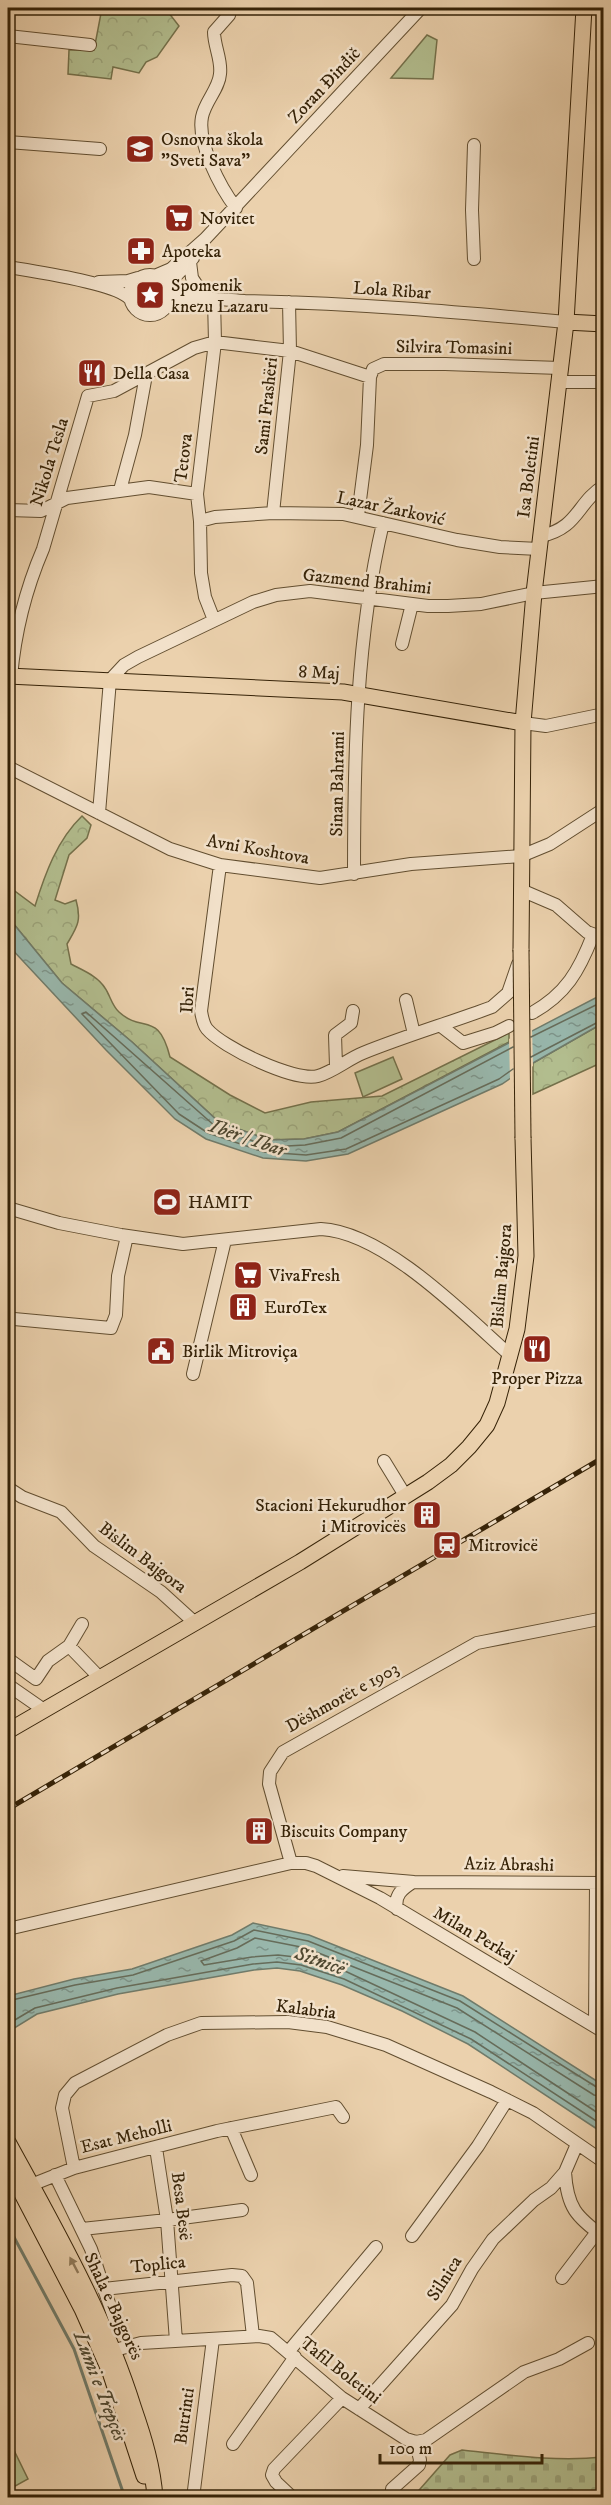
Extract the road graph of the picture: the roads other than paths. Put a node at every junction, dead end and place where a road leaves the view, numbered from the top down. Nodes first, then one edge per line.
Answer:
1 (231, 8) edge
2 (421, 8) edge
3 (584, 8) edge
4 (8, 36) edge
5 (90, 45) dead end
6 (8, 142) edge
7 (474, 145) dead end
8 (100, 149) dead end
9 (236, 207) junction
10 (205, 239) junction
11 (474, 259) dead end
12 (190, 262) junction
13 (8, 267) edge
14 (157, 275) junction
15 (139, 278) junction
16 (83, 282) junction
17 (169, 288) junction
18 (202, 293) junction
19 (130, 299) junction
20 (214, 299) junction
21 (289, 302) junction
22 (168, 305) junction
23 (566, 322) junction
24 (603, 324) edge
25 (215, 342) junction
26 (290, 351) junction
27 (146, 375) junction
28 (560, 375) junction
29 (370, 377) junction
30 (603, 382) edge
31 (603, 486) edge
32 (120, 490) junction
33 (197, 494) junction
34 (55, 504) junction
35 (8, 510) edge
36 (273, 513) junction
37 (358, 516) junction
38 (200, 521) junction
39 (383, 523) junction
40 (540, 542) junction
41 (603, 586) edge
42 (534, 593) junction
43 (368, 599) junction
44 (411, 604) junction
45 (214, 620) junction
46 (402, 644) dead end
47 (9, 677) edge
48 (110, 680) junction
49 (358, 695) junction
50 (603, 714) edge
51 (523, 723) junction
52 (8, 767) edge
53 (603, 809) edge
54 (99, 813) junction
55 (521, 856) junction
56 (220, 865) junction
57 (354, 874) junction
58 (521, 890) junction
59 (598, 937) edge
60 (521, 950) junction
61 (406, 1000) dead end
62 (353, 1011) dead end
63 (532, 1013) dead end
64 (441, 1026) junction
65 (509, 1026) dead end
66 (414, 1034) junction
67 (336, 1066) junction
68 (8, 1208) edge
69 (127, 1236) junction
70 (225, 1240) junction
71 (14, 1319) dead end
72 (511, 1356) junction
73 (193, 1374) dead end
74 (384, 1461) dead end
75 (8, 1488) edge
76 (406, 1497) junction
77 (603, 1618) edge
78 (194, 1622) junction
79 (82, 1624) dead end
80 (69, 1646) junction
81 (8, 1659) edge
82 (100, 1678) junction
83 (8, 1685) edge
84 (44, 1710) junction
85 (8, 1731) edge
86 (291, 1863) junction
87 (336, 1876) junction
88 (414, 1882) junction
89 (600, 1883) edge
90 (397, 1909) junction
91 (8, 1929) edge
92 (601, 2028) edge
93 (507, 2100) junction
94 (343, 2117) dead end
95 (231, 2128) junction
96 (8, 2142) edge
97 (577, 2144) junction
98 (156, 2148) junction
99 (603, 2162) edge
100 (8, 2167) edge
101 (74, 2168) junction
102 (565, 2172) junction
103 (55, 2175) junction
104 (251, 2175) dead end
105 (31, 2185) junction
106 (242, 2210) dead end
107 (167, 2220) junction
108 (82, 2229) junction
109 (600, 2235) edge
110 (412, 2236) dead end
111 (376, 2247) dead end
112 (562, 2278) dead end
113 (172, 2281) junction
114 (104, 2289) junction
115 (115, 2320) dead end
116 (253, 2336) junction
117 (213, 2339) junction
118 (176, 2341) junction
119 (588, 2343) dead end
120 (115, 2350) junction
121 (292, 2354) junction
122 (116, 2369) junction
123 (342, 2398) junction
124 (359, 2409) junction
125 (416, 2442) junction
126 (232, 2444) dead end
127 (155, 2498) edge
128 (193, 2498) edge
129 (293, 2498) edge
130 (393, 2498) edge

1 - 9 street
2 - 9 street, Zoran Đinđič
3 - 23 main road, Isa Boletini
4 - 5 street
6 - 8 street
7 - 11 street
9 - 10 street, Zoran Đinđič
10 - 12 street, Zoran Đinđič
10 - 14 street, Zoran Đinđič
12 - 17 street, Zoran Đinđič
12 - 18 street
13 - 16 street
14 - 15 street
14 - 17 street
15 - 16 street
15 - 19 street
16 - 19 street
17 - 18 street, Lola Ribar
17 - 22 street
18 - 20 street, Lola Ribar
19 - 22 street
20 - 21 street, Lola Ribar
20 - 22 street, Lola Ribar
20 - 25 street, Tetova
21 - 23 street, Lola Ribar
21 - 26 street, Sami Frashëri
23 - 24 main road
23 - 28 main road, Isa Boletini
25 - 26 street
25 - 27 street
25 - 33 street, Tetova
26 - 29 street
26 - 36 street, Sami Frashëri
27 - 32 street
27 - 34 street, Nikola Tesla
28 - 29 street, Silvira Tomasini
28 - 30 street
28 - 40 main road, Isa Boletini
29 - 37 street
31 - 40 street
32 - 33 street
32 - 34 street
33 - 38 street, Tetova
34 - 35 street
34 - 47 street, Nikola Tesla
36 - 37 street, Lazar Žarković
36 - 38 street, Lazar Žarković
37 - 39 street, Lazar Žarković
38 - 45 street, Tetova
39 - 40 street, Lazar Žarković
39 - 43 street, Sinan Bahrami
40 - 42 main road, Isa Boletini
41 - 42 street, Gazmend Brahimi
42 - 44 street, Gazmend Brahimi
42 - 51 main road, Isa Boletini
43 - 44 street, Gazmend Brahimi
43 - 45 street, Gazmend Brahimi
43 - 49 street, Sinan Bahrami
44 - 46 street
45 - 48 street, Gazmend Brahimi
47 - 48 main road, 8 Maj
48 - 49 main road, 8 Maj
48 - 54 street
49 - 51 main road, 8 Maj
49 - 57 street, Sinan Bahrami
50 - 51 street
51 - 55 main road, Isa Boletini
52 - 54 street, Avni Koshtova
53 - 55 street, Avni Koshtova
54 - 56 street, Avni Koshtova
55 - 57 street, Avni Koshtova
55 - 58 main road, Isa Boletini
56 - 57 street, Avni Koshtova
56 - 67 street, Ibri
58 - 59 street
58 - 60 main road, Isa Boletini
59 - 63 street
60 - 64 street, Ibri
60 - 72 main road, Bislim Bajgora, bridge
61 - 66 street
62 - 67 street
64 - 65 street
64 - 66 street, Ibri
66 - 67 street, Ibri
68 - 69 street
69 - 70 street
69 - 71 street
70 - 72 street
70 - 73 street
72 - 76 main road, Bislim Bajgora
74 - 76 street
75 - 78 street, Bislim Bajgora
76 - 78 main road, Bislim Bajgora
77 - 86 street, Dëshmorët e 1903
78 - 82 main road, Bislim Bajgora
79 - 80 street
80 - 81 street
80 - 82 street
82 - 84 main road, Bislim Bajgora
83 - 84 street
84 - 85 main road, Bislim Bajgora
86 - 87 street, Aziz Abrashi
86 - 91 street
87 - 88 street, Aziz Abrashi
87 - 90 street, Milan Perkaj
88 - 89 street, Aziz Abrashi
88 - 90 street
89 - 92 street, Milan Perkaj
90 - 92 street, Milan Perkaj
93 - 97 street, Kalabria
93 - 101 street, Kalabria
93 - 110 street
94 - 95 street, Esat Meholli
95 - 98 street, Esat Meholli
95 - 104 street
96 - 105 main road, Shala e Bajgorës
97 - 99 street, Kalabria
97 - 102 street, Silnica
98 - 101 street, Esat Meholli
98 - 107 street, Besa Besë
100 - 122 main road, Shala e Bajgorës
101 - 103 street, Esat Meholli
102 - 109 street
102 - 124 street, Silnica
103 - 105 street, Esat Meholli
103 - 108 street
120 -> 105 main road, Shala e Bajgorës
106 - 107 street
107 - 108 street
107 - 113 street, Besa Besë
108 - 114 street
109 - 112 street
111 - 121 street
113 - 114 street, Toplica
113 - 116 street, Toplica
113 - 118 street, Besa Besë
114 - 115 street
116 - 117 street, Tafil Boletini
116 - 121 street, Tafil Boletini
117 - 118 street, Tafil Boletini
117 - 128 street, Butrinti
118 - 120 street, Tafil Boletini
119 - 125 street
120 - 122 main road, Shala e Bajgorës
121 - 123 street, Tafil Boletini
121 - 126 street
122 - 127 main road, Shala e Bajgorës
123 - 124 street, Tafil Boletini
123 - 129 street
124 - 125 street, Tafil Boletini
125 - 130 street

